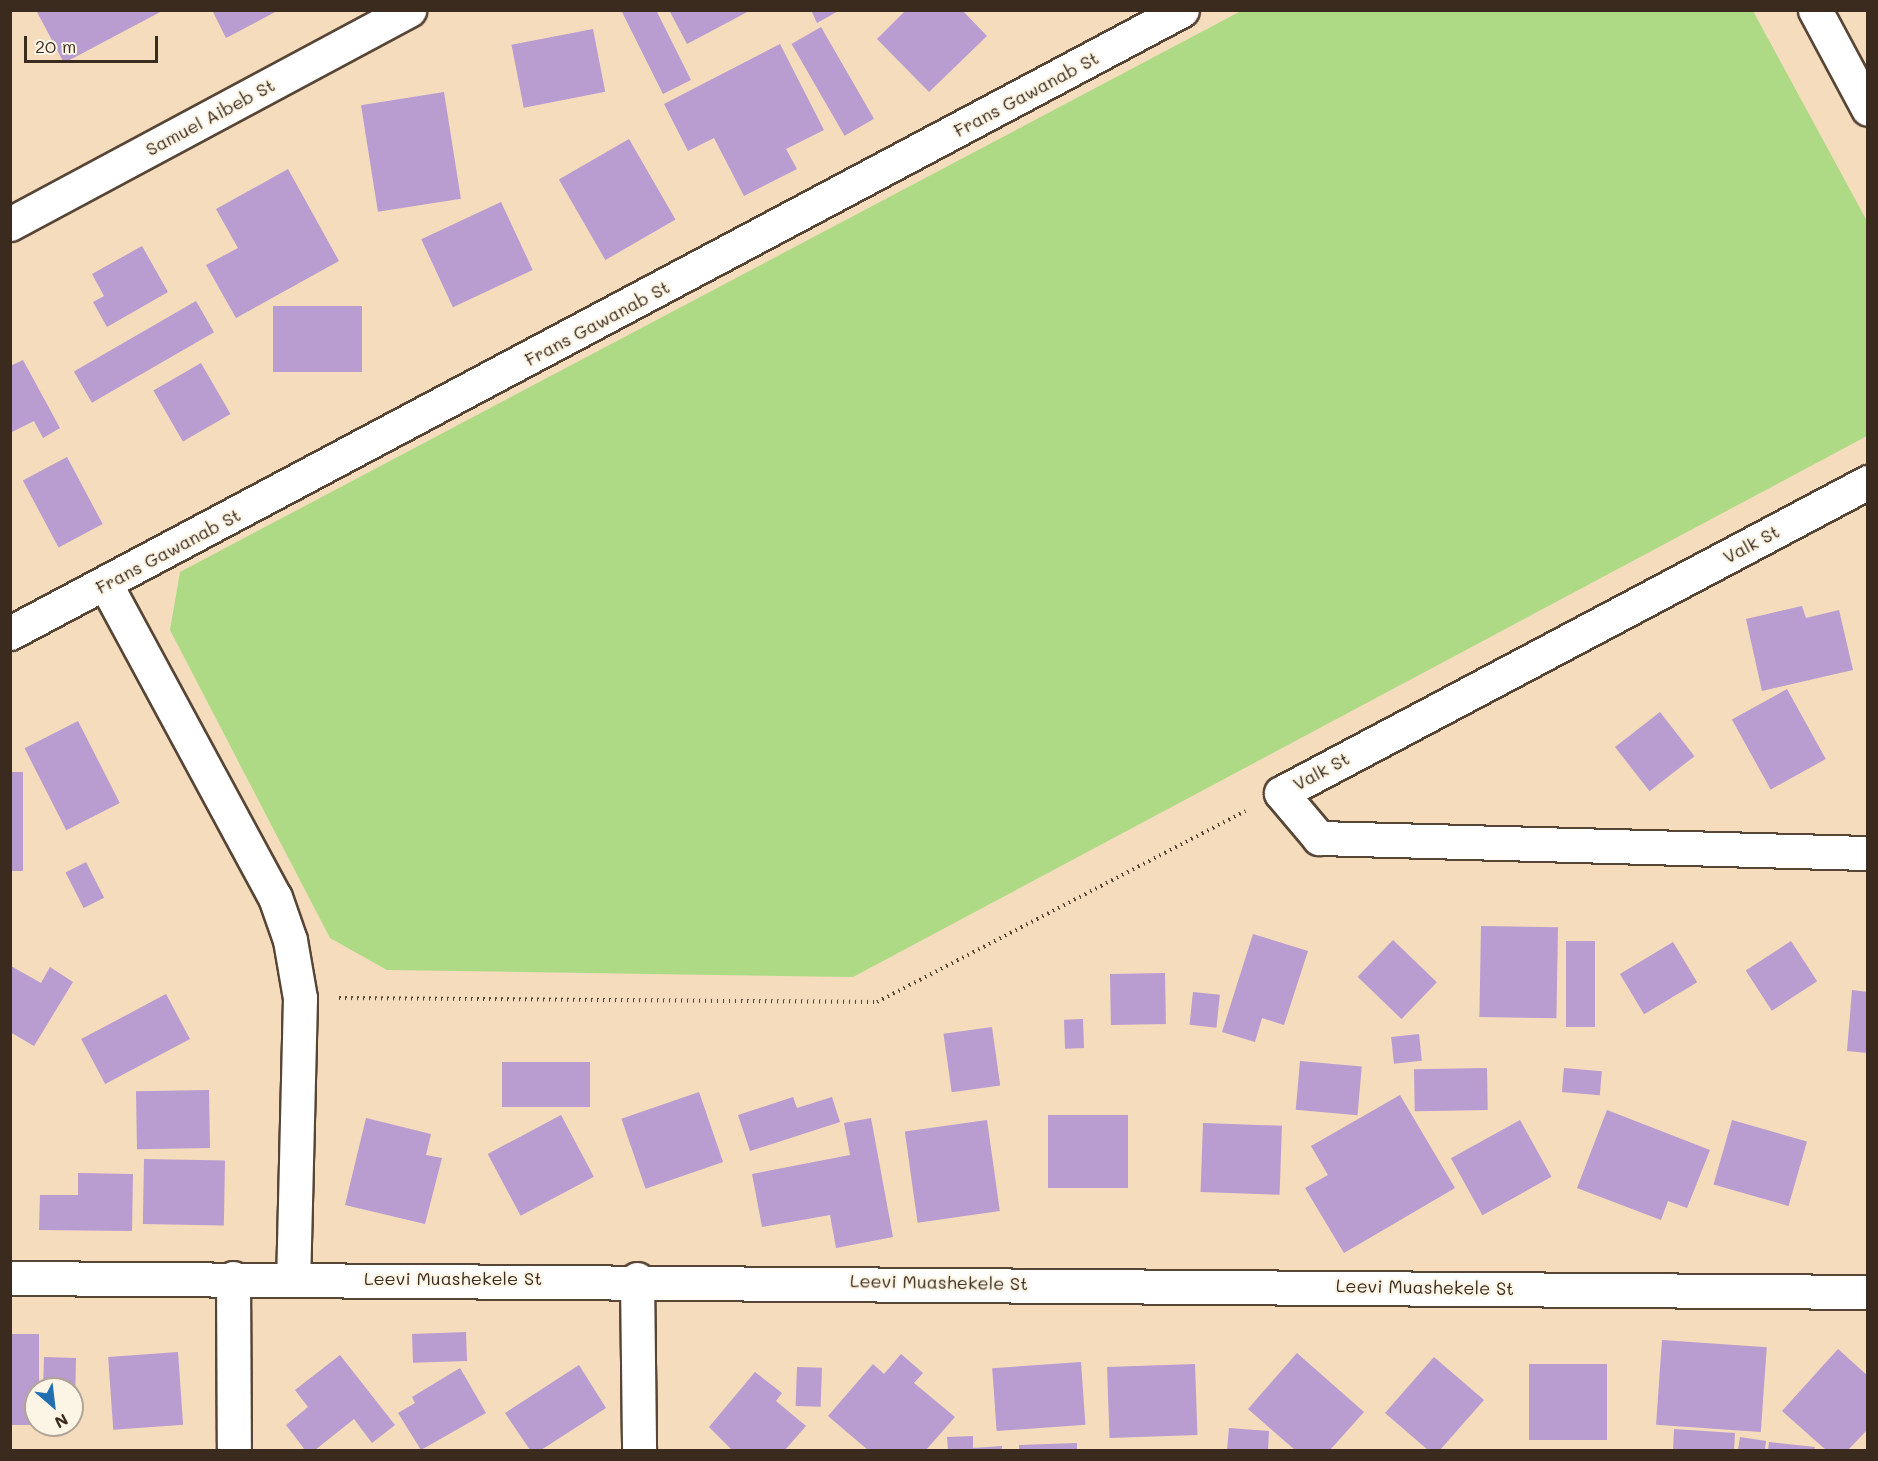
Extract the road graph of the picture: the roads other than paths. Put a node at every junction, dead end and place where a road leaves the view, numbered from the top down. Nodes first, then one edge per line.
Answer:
1 (409, 10) edge
2 (1182, 10) edge
3 (1815, 10) edge
4 (1868, 109) edge
5 (10, 224) edge
6 (1868, 482) edge
7 (106, 585) junction
8 (10, 633) edge
9 (1868, 853) edge
10 (10, 1278) edge
11 (233, 1278) junction
12 (293, 1278) junction
13 (638, 1279) junction
14 (1868, 1292) edge
15 (234, 1450) edge
16 (639, 1450) edge

1 - 5 street, Samuel Aibeb St
2 - 7 street, Frans Gawanab St
3 - 4 street
6 - 9 street, Valk St
7 - 8 street, Frans Gawanab St
7 - 12 street
10 - 11 street, Leevi Muashekele St
11 - 12 street, Leevi Muashekele St
11 - 15 street
12 - 13 street, Leevi Muashekele St
13 - 14 street, Leevi Muashekele St
13 - 16 street

